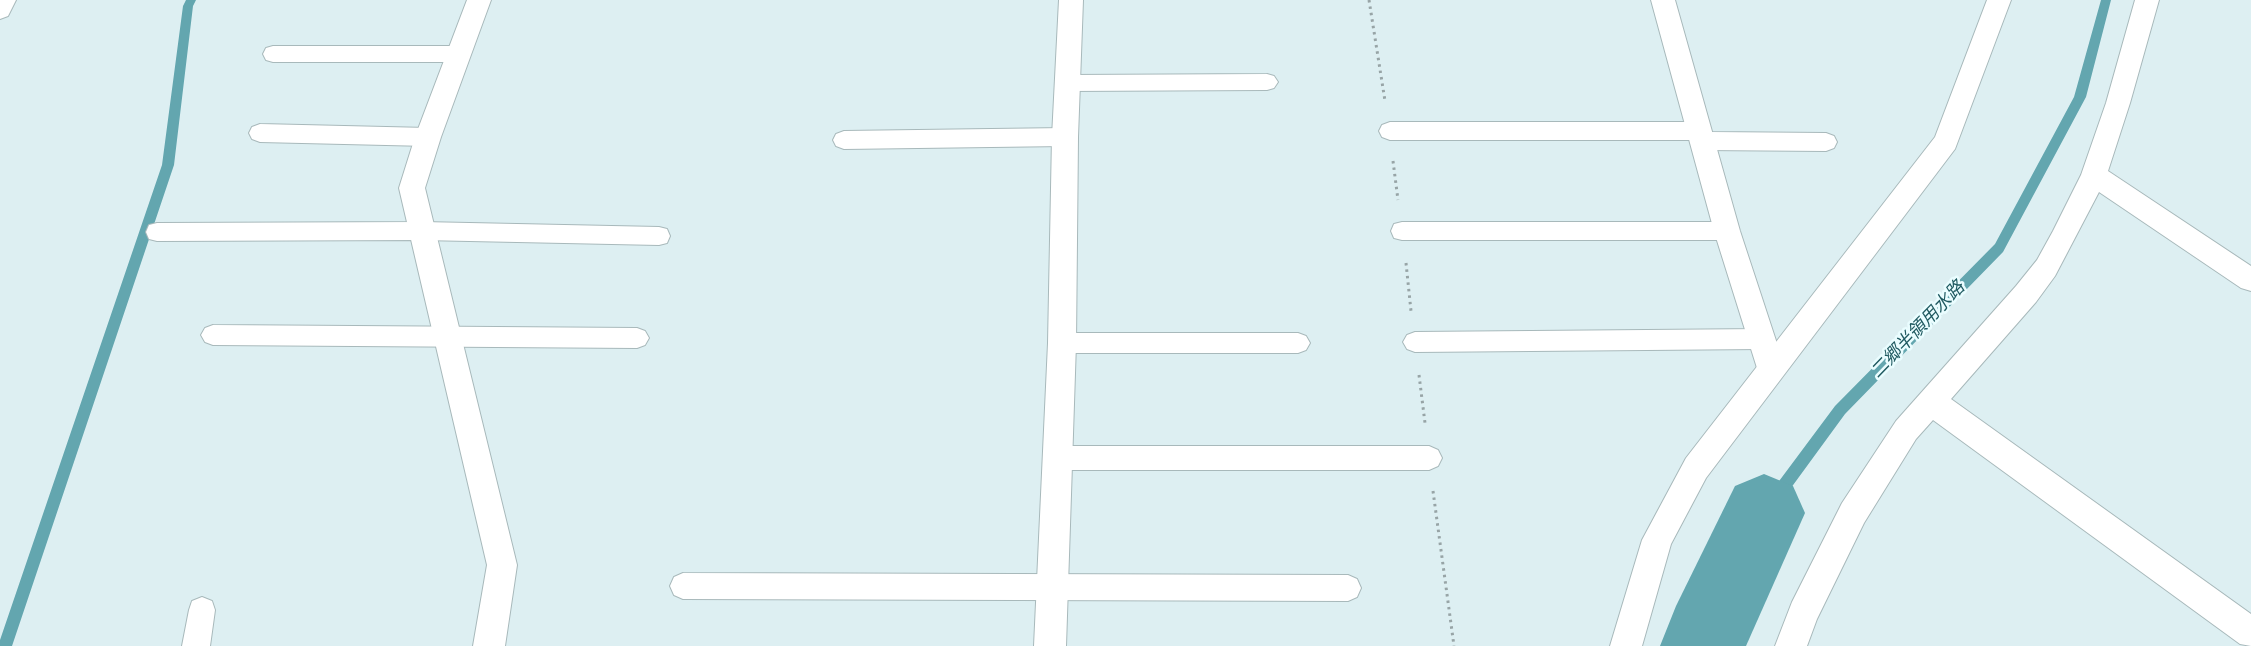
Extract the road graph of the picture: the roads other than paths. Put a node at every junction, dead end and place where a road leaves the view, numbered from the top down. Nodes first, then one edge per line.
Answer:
1 (4, 0) edge
2 (479, 0) edge
3 (1071, 0) edge
4 (1664, 0) edge
5 (1999, 0) edge
6 (2147, 0) edge
7 (0, 10) edge
8 (274, 54) dead end
9 (459, 54) junction
10 (1267, 82) dead end
11 (1068, 83) junction
12 (1390, 131) dead end
13 (260, 133) dead end
14 (1702, 136) junction
15 (428, 137) junction
16 (1066, 137) junction
17 (844, 140) dead end
18 (1826, 142) dead end
19 (2094, 175) junction
20 (422, 231) junction
21 (1402, 231) dead end
22 (1727, 231) junction
23 (157, 232) dead end
24 (659, 236) dead end
25 (2251, 280) edge
26 (214, 335) dead end
27 (448, 338) junction
28 (636, 338) dead end
29 (1762, 339) junction
30 (1415, 342) dead end
31 (1062, 343) junction
32 (1298, 343) dead end
33 (1771, 368) junction
34 (1932, 402) junction
35 (1057, 458) junction
36 (1429, 458) dead end
37 (683, 586) dead end
38 (1051, 587) junction
39 (1348, 588) dead end
40 (202, 610) dead end
41 (2251, 633) edge
42 (196, 646) edge
43 (489, 646) edge
44 (1050, 646) edge
45 (1626, 646) edge
46 (1791, 646) edge

1 - 7 street
2 - 9 street
3 - 11 street
4 - 14 street
5 - 33 street
6 - 19 street
8 - 9 lane
9 - 15 street
10 - 11 lane
11 - 16 street
12 - 14 lane
13 - 15 lane
14 - 18 lane
14 - 22 street
15 - 20 street
16 - 17 lane
16 - 31 street
19 - 25 street
19 - 34 street
20 - 23 lane
20 - 24 lane
20 - 27 street
21 - 22 lane
22 - 29 street
26 - 27 lane
27 - 28 lane
27 - 43 street
29 - 30 lane
29 - 33 street
31 - 32 lane
31 - 35 street
33 - 45 street
34 - 41 street
34 - 46 street
35 - 36 lane
35 - 38 street
37 - 38 lane
38 - 39 lane
38 - 44 street
40 - 42 lane

